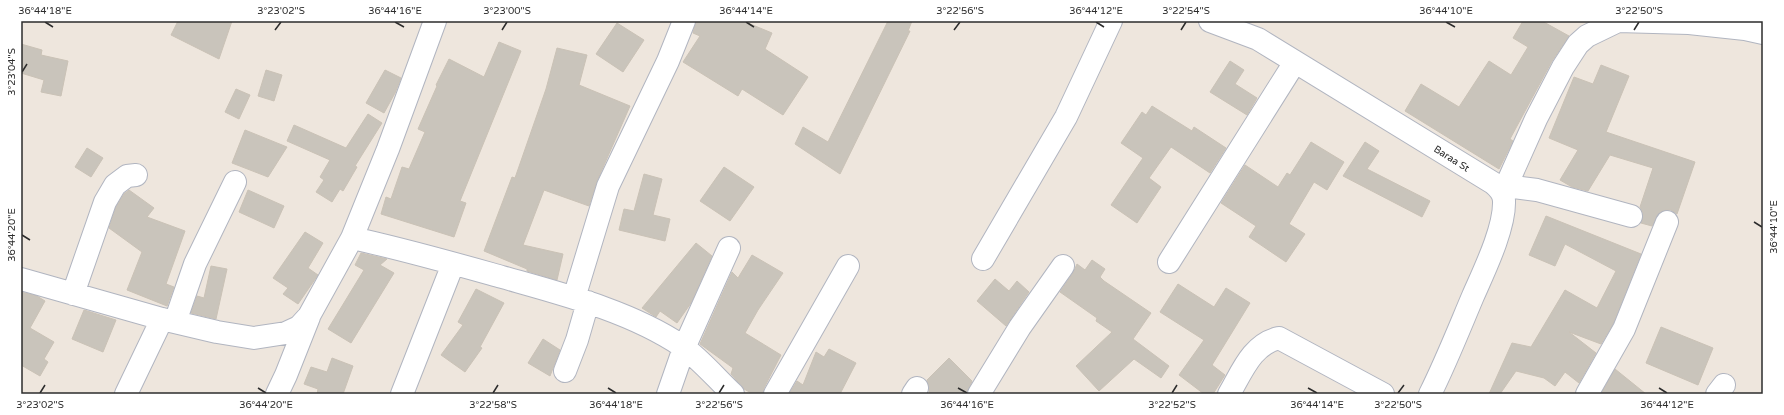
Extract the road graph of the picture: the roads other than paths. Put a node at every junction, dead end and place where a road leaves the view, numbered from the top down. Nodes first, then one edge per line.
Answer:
1 (435, 21) edge
2 (684, 21) edge
3 (1111, 21) edge
4 (1210, 21) edge
5 (1618, 21) edge
6 (1763, 34) edge
7 (1295, 62) junction
8 (136, 175) dead end
9 (235, 182) dead end
10 (1505, 190) junction
11 (1631, 216) dead end
12 (1667, 222) dead end
13 (352, 238) junction
14 (729, 248) dead end
15 (983, 259) dead end
16 (1169, 262) dead end
17 (453, 264) junction
18 (848, 266) dead end
19 (1063, 266) dead end
20 (21, 279) edge
21 (73, 294) junction
22 (581, 300) junction
23 (309, 316) junction
24 (168, 321) junction
25 (684, 348) junction
26 (565, 371) dead end
27 (126, 394) edge
28 (277, 394) edge
29 (402, 394) edge
30 (668, 394) edge
31 (733, 394) edge
32 (775, 394) edge
33 (979, 394) edge
34 (1229, 394) edge
35 (1383, 394) edge
36 (1430, 394) edge
37 (1587, 394) edge

1 - 13 street
2 - 22 street
3 - 15 street
4 - 7 street, Baraa St
5 - 6 street
5 - 10 street
7 - 10 street, Baraa St
7 - 16 street
8 - 21 street
9 - 24 street
10 - 11 street
10 - 36 street
12 - 37 street
13 - 17 street
13 - 23 street
14 - 25 street
17 - 22 street
17 - 29 street
18 - 32 street
19 - 33 street
20 - 21 street
21 - 24 street
22 - 25 street
22 - 26 street
23 - 24 street
23 - 28 street
24 - 27 street
25 - 30 street
25 - 31 street
34 - 35 street

